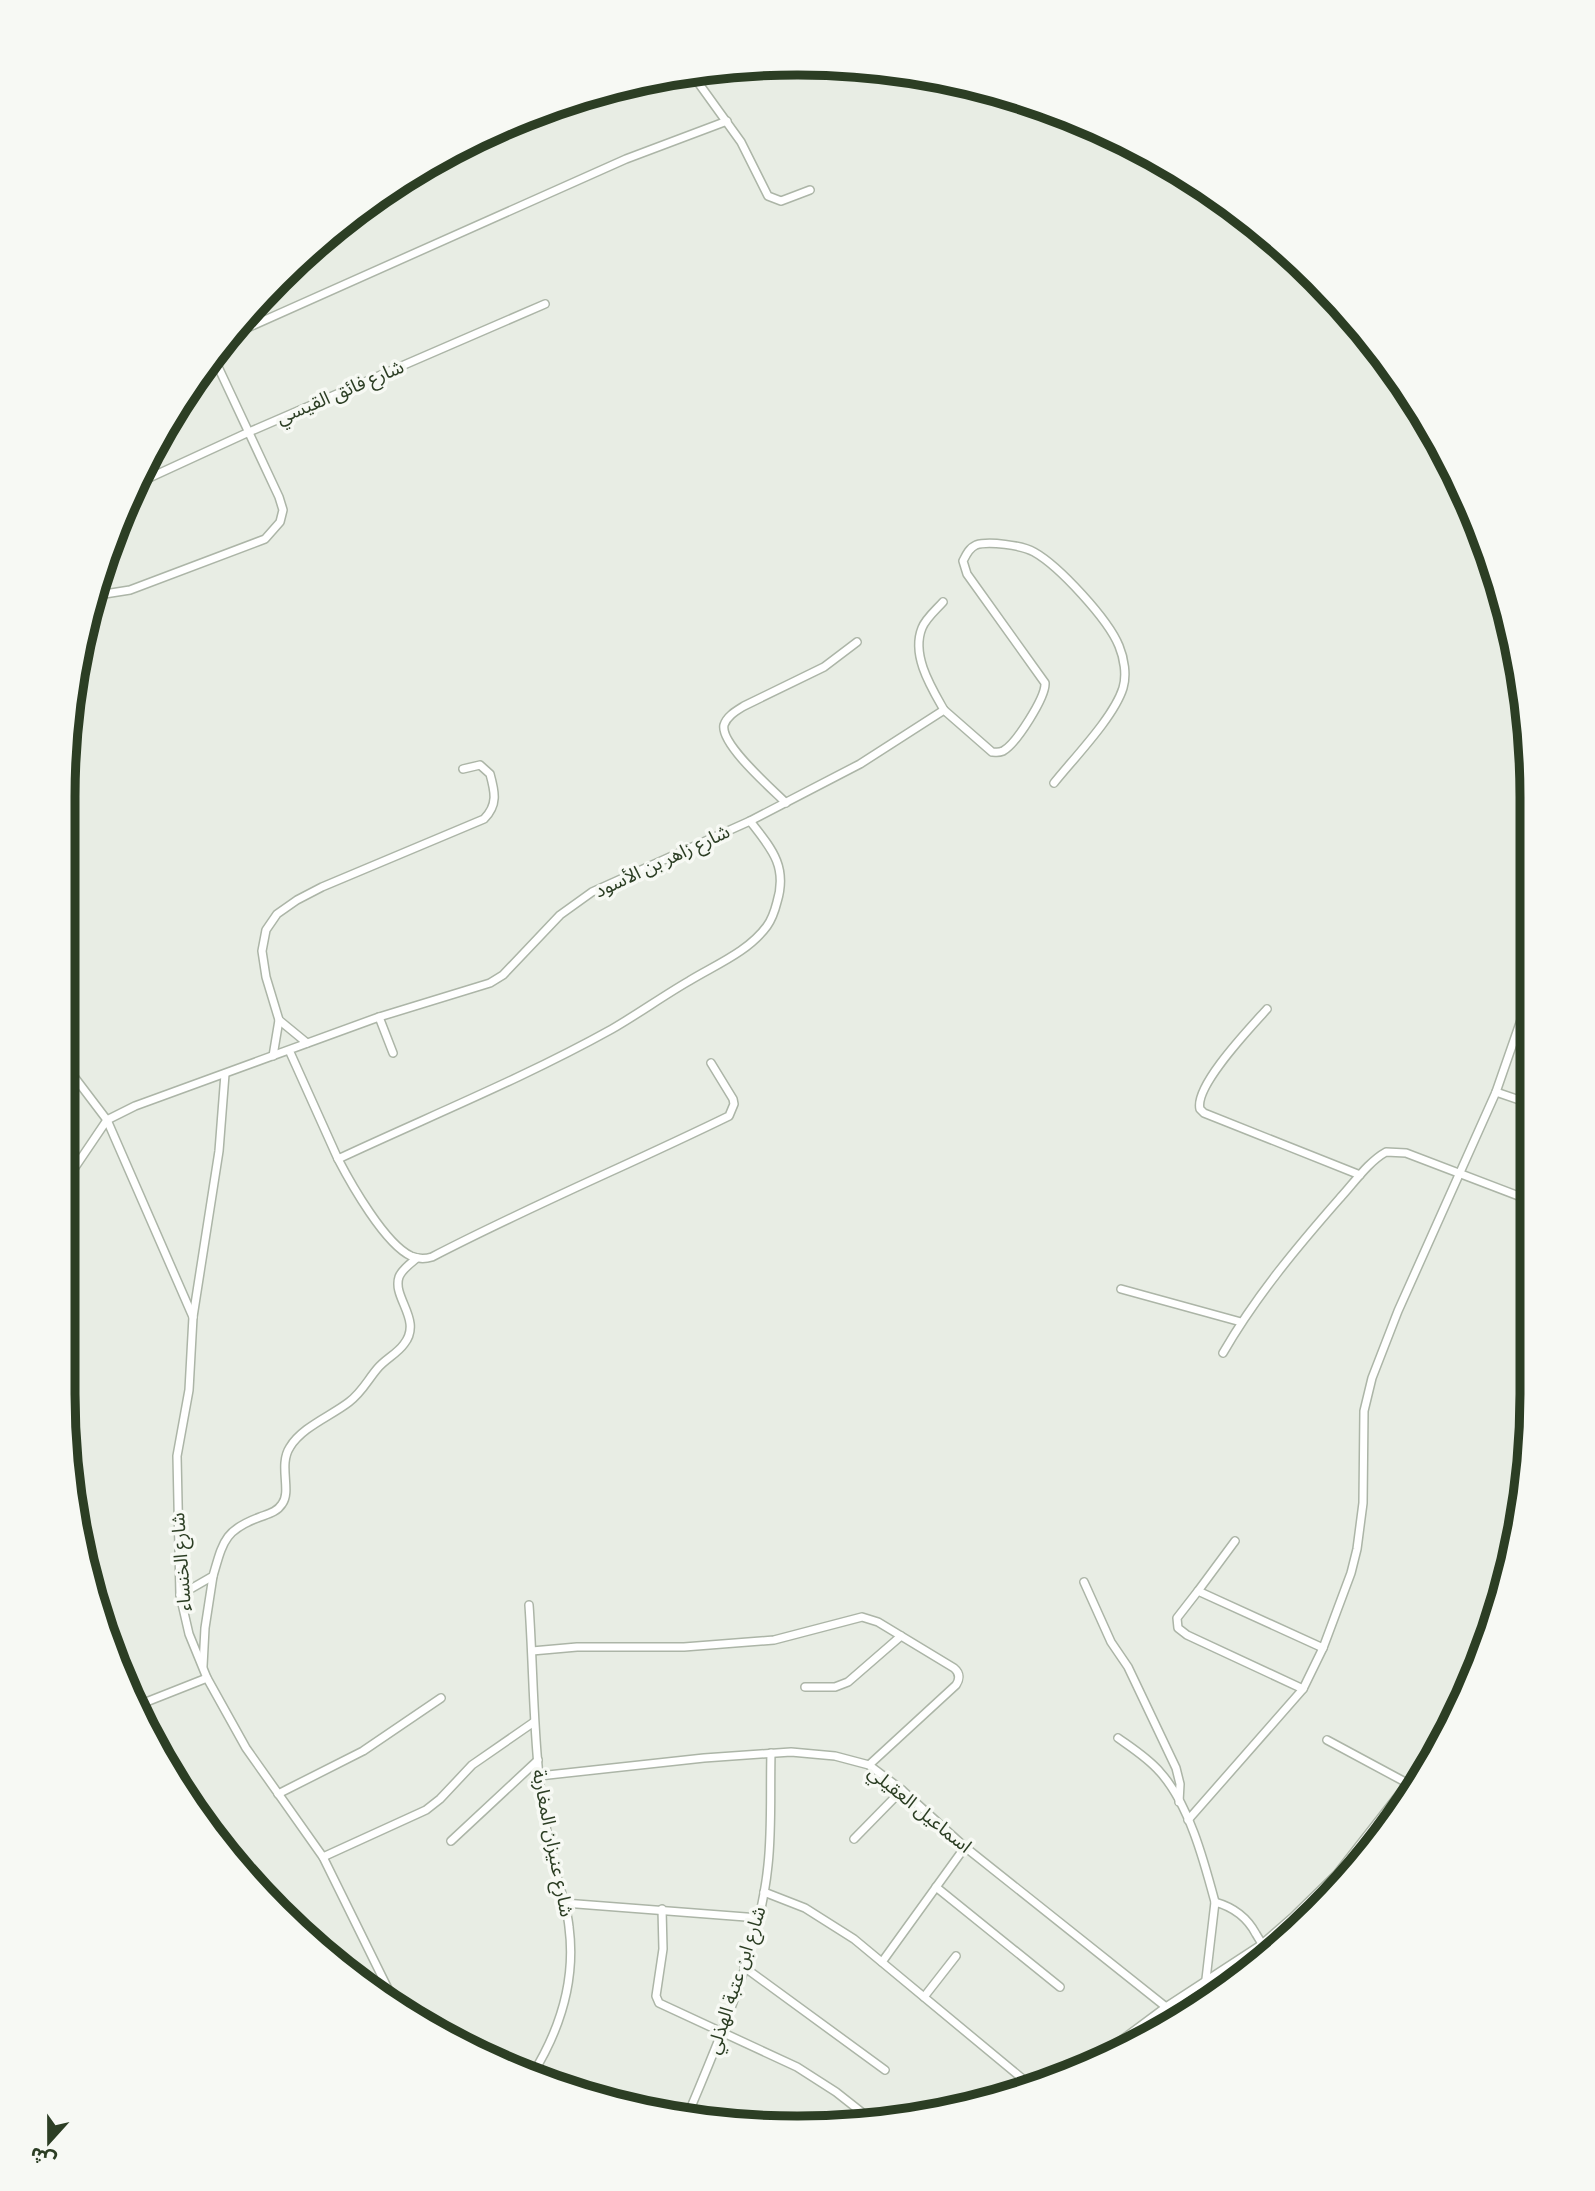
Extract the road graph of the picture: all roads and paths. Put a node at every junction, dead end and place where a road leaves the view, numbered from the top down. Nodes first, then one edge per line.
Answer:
1 (698, 82) edge
2 (727, 121) junction
3 (810, 190) dead end
4 (545, 303) dead end
5 (249, 327) edge
6 (218, 367) edge
7 (249, 432) junction
8 (150, 477) edge
9 (105, 594) edge
10 (943, 602) dead end
11 (856, 642) dead end
12 (944, 710) junction
13 (463, 769) dead end
14 (1054, 783) dead end
15 (786, 803) junction
16 (750, 821) junction
17 (1267, 1009) dead end
18 (379, 1017) junction
19 (279, 1020) junction
20 (1520, 1023) edge
21 (307, 1043) junction
22 (289, 1050) junction
23 (393, 1053) dead end
24 (273, 1056) junction
25 (711, 1063) dead end
26 (225, 1074) junction
27 (75, 1078) edge
28 (1496, 1092) junction
29 (1520, 1100) edge
30 (107, 1120) junction
31 (338, 1159) junction
32 (75, 1167) edge
33 (1458, 1174) junction
34 (1360, 1175) junction
35 (1520, 1197) edge
36 (417, 1258) junction
37 (1121, 1289) dead end
38 (193, 1317) junction
39 (1241, 1322) junction
40 (1223, 1353) dead end
41 (1235, 1541) dead end
42 (213, 1576) junction
43 (1084, 1582) dead end
44 (1198, 1591) junction
45 (180, 1595) junction
46 (529, 1605) dead end
47 (901, 1636) junction
48 (1323, 1648) junction
49 (533, 1651) junction
50 (203, 1670) junction
51 (207, 1678) junction
52 (805, 1687) dead end
53 (1303, 1689) junction
54 (441, 1698) dead end
55 (145, 1702) edge
56 (534, 1722) junction
57 (1118, 1738) dead end
58 (1327, 1740) dead end
59 (771, 1753) junction
60 (538, 1760) junction
61 (869, 1765) junction
62 (539, 1776) junction
63 (1406, 1782) edge
64 (902, 1790) junction
65 (1399, 1793) edge
66 (278, 1794) junction
67 (1179, 1802) junction
68 (1188, 1820) junction
69 (854, 1839) dead end
70 (451, 1841) dead end
71 (965, 1847) junction
72 (323, 1857) junction
73 (936, 1887) junction
74 (764, 1892) junction
75 (1215, 1902) junction
76 (564, 1903) junction
77 (662, 1909) junction
78 (759, 1918) junction
79 (1261, 1945) junction
80 (956, 1956) dead end
81 (882, 1962) junction
82 (744, 1966) junction
83 (1206, 1979) junction
84 (1060, 1987) dead end
85 (387, 1988) edge
86 (1203, 1991) edge
87 (924, 1997) junction
88 (1166, 2007) junction
89 (722, 2031) junction
90 (1128, 2035) edge
91 (537, 2067) edge
92 (885, 2070) dead end
93 (1023, 2079) edge
94 (690, 2108) edge
95 (859, 2113) edge

1 - 2 street
2 - 3 street
2 - 5 street
4 - 7 street, شارع فائق القيسي
6 - 7 street
7 - 8 street, شارع فائق القيسي
7 - 9 street
10 - 12 street
11 - 15 street
12 - 14 street
12 - 15 street
13 - 19 street
15 - 16 street
16 - 18 street, شارع زاهر بن الأسود
16 - 31 street, شارع زاهر بن الأسود
17 - 34 street
18 - 21 street, شارع زاهر بن الأسود
18 - 23 street
19 - 21 street
19 - 24 street
20 - 28 street
21 - 22 street, شارع زاهر بن الأسود
22 - 24 street, شارع زاهر بن الأسود
22 - 31 street
24 - 26 street, شارع زاهر بن الأسود
25 - 36 street
26 - 30 street, شارع زاهر بن الأسود
26 - 38 street, شارع الخنساء
27 - 30 street
28 - 29 street
28 - 33 street
30 - 32 street
30 - 38 street
31 - 36 street
33 - 34 street
33 - 35 street
33 - 48 street
34 - 39 street
36 - 42 street
37 - 39 street
38 - 45 street, شارع الخنساء
39 - 40 street
41 - 44 street
42 - 45 street
42 - 50 street
43 - 67 street
44 - 48 street
44 - 53 street
45 - 50 street, شارع الخنساء
46 - 49 street, شارع عنيزان المغاربة
47 - 49 street
47 - 52 street
47 - 61 street
48 - 53 street
49 - 56 street, شارع عنيزان المغاربة
50 - 51 street, شارع الخنساء
51 - 55 street
51 - 66 street, شارع الخنساء
53 - 68 street
54 - 66 street
56 - 60 street, شارع عنيزان المغاربة
56 - 72 street
57 - 67 street
58 - 63 street
59 - 61 street, اسماعيل العقيلي
59 - 62 street, اسماعيل العقيلي
59 - 74 street, شارع ابن عتبة الهذلي
60 - 62 street, شارع عنيزان المغاربة
60 - 70 street
61 - 64 street, اسماعيل العقيلي
62 - 76 street, شارع عنيزان المغاربة
64 - 69 street
64 - 71 street, اسماعيل العقيلي
65 - 79 street
66 - 72 street, شارع الخنساء
67 - 68 street
68 - 75 street
71 - 73 street
71 - 88 street, اسماعيل العقيلي
72 - 85 street, شارع الخنساء
73 - 81 street
73 - 84 street
74 - 78 street, شارع ابن عتبة الهذلي
74 - 81 street
75 - 79 street
75 - 83 street
76 - 77 street
76 - 91 street, شارع عنيزان المغاربة
77 - 78 street
77 - 89 street
78 - 82 street, شارع ابن عتبة الهذلي
79 - 83 street
80 - 87 street
81 - 87 street
82 - 89 street, شارع ابن عتبة الهذلي
82 - 92 street
83 - 86 street
83 - 88 street
87 - 93 street
88 - 90 street
89 - 94 street, شارع ابن عتبة الهذلي
89 - 95 street

